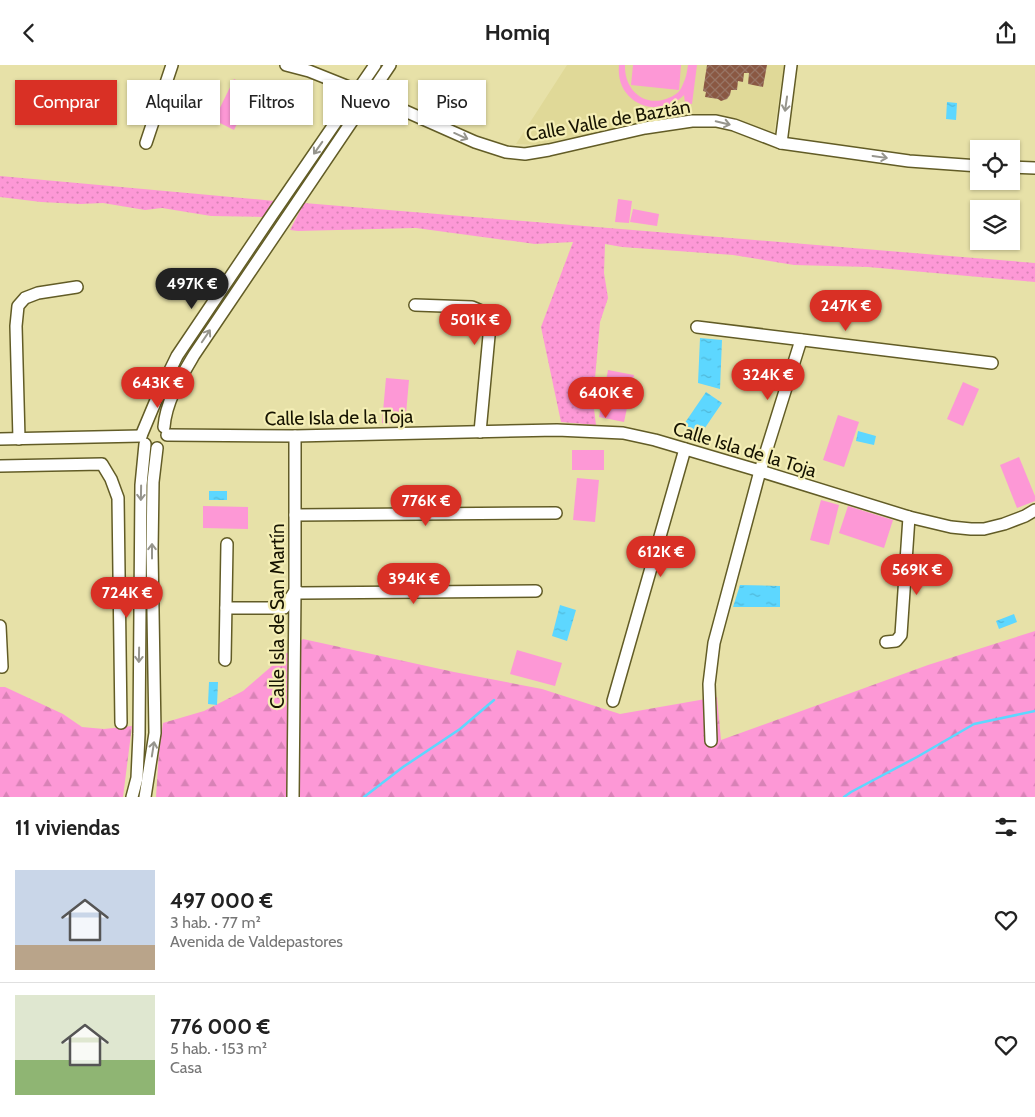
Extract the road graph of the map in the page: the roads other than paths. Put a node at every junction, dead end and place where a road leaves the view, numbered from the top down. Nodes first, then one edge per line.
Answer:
1 (172, 65) edge
2 (286, 65) edge
3 (375, 65) edge
4 (390, 65) edge
5 (791, 65) edge
6 (331, 80) edge
7 (369, 80) edge
8 (376, 80) edge
9 (408, 113) edge
10 (339, 125) edge
11 (344, 125) edge
12 (146, 143) dead end
13 (781, 143) junction
14 (970, 165) edge
15 (1020, 167) edge
16 (1035, 168) edge
17 (78, 287) dead end
18 (415, 305) dead end
19 (697, 327) dead end
20 (801, 340) junction
21 (992, 363) dead end
22 (147, 424) junction
23 (165, 431) junction
24 (480, 432) junction
25 (295, 436) junction
26 (0, 439) edge
27 (19, 439) junction
28 (143, 440) junction
29 (157, 448) junction
30 (684, 449) junction
31 (0, 466) edge
32 (760, 471) junction
33 (1035, 510) edge
34 (556, 513) dead end
35 (295, 515) junction
36 (909, 517) junction
37 (227, 544) dead end
38 (295, 591) junction
39 (536, 591) dead end
40 (226, 608) junction
41 (0, 626) edge
42 (886, 642) dead end
43 (224, 660) dead end
44 (2, 667) dead end
45 (613, 701) dead end
46 (121, 723) dead end
47 (711, 741) dead end
48 (132, 797) edge
49 (145, 797) edge
50 (293, 797) edge

1 - 12 street
2 - 6 street, Calle Valle de Baztán
3 - 7 street
4 - 8 street
5 -> 13 street
9 -> 13 street, Calle Valle de Baztán
10 -> 22 street
23 -> 11 street
13 -> 14 street, Calle Valle de Baztán
15 - 16 street
17 - 27 street
18 - 24 street
19 - 20 street
20 - 21 street
20 - 32 street
22 - 23 street, Calle Isla de la Toja
22 - 28 street
23 - 25 street, Calle Isla de la Toja
23 - 29 street
24 - 25 street, Calle Isla de la Toja
24 - 30 street, Calle Isla de la Toja
25 - 35 street, Calle Isla de San Martín
26 - 27 street
27 - 28 street
28 - 29 street
28 -> 48 street
49 -> 29 street
30 - 32 street, Calle Isla de la Toja
30 - 45 street
31 - 46 street
32 - 36 street, Calle Isla de la Toja
32 - 47 street
33 - 36 street, Calle Isla de la Toja
34 - 35 street
35 - 38 street, Calle Isla de San Martín
36 - 42 street
37 - 40 street
38 - 39 street
38 - 40 street
38 - 50 street, Calle Isla de San Martín
40 - 43 street
41 - 44 street

